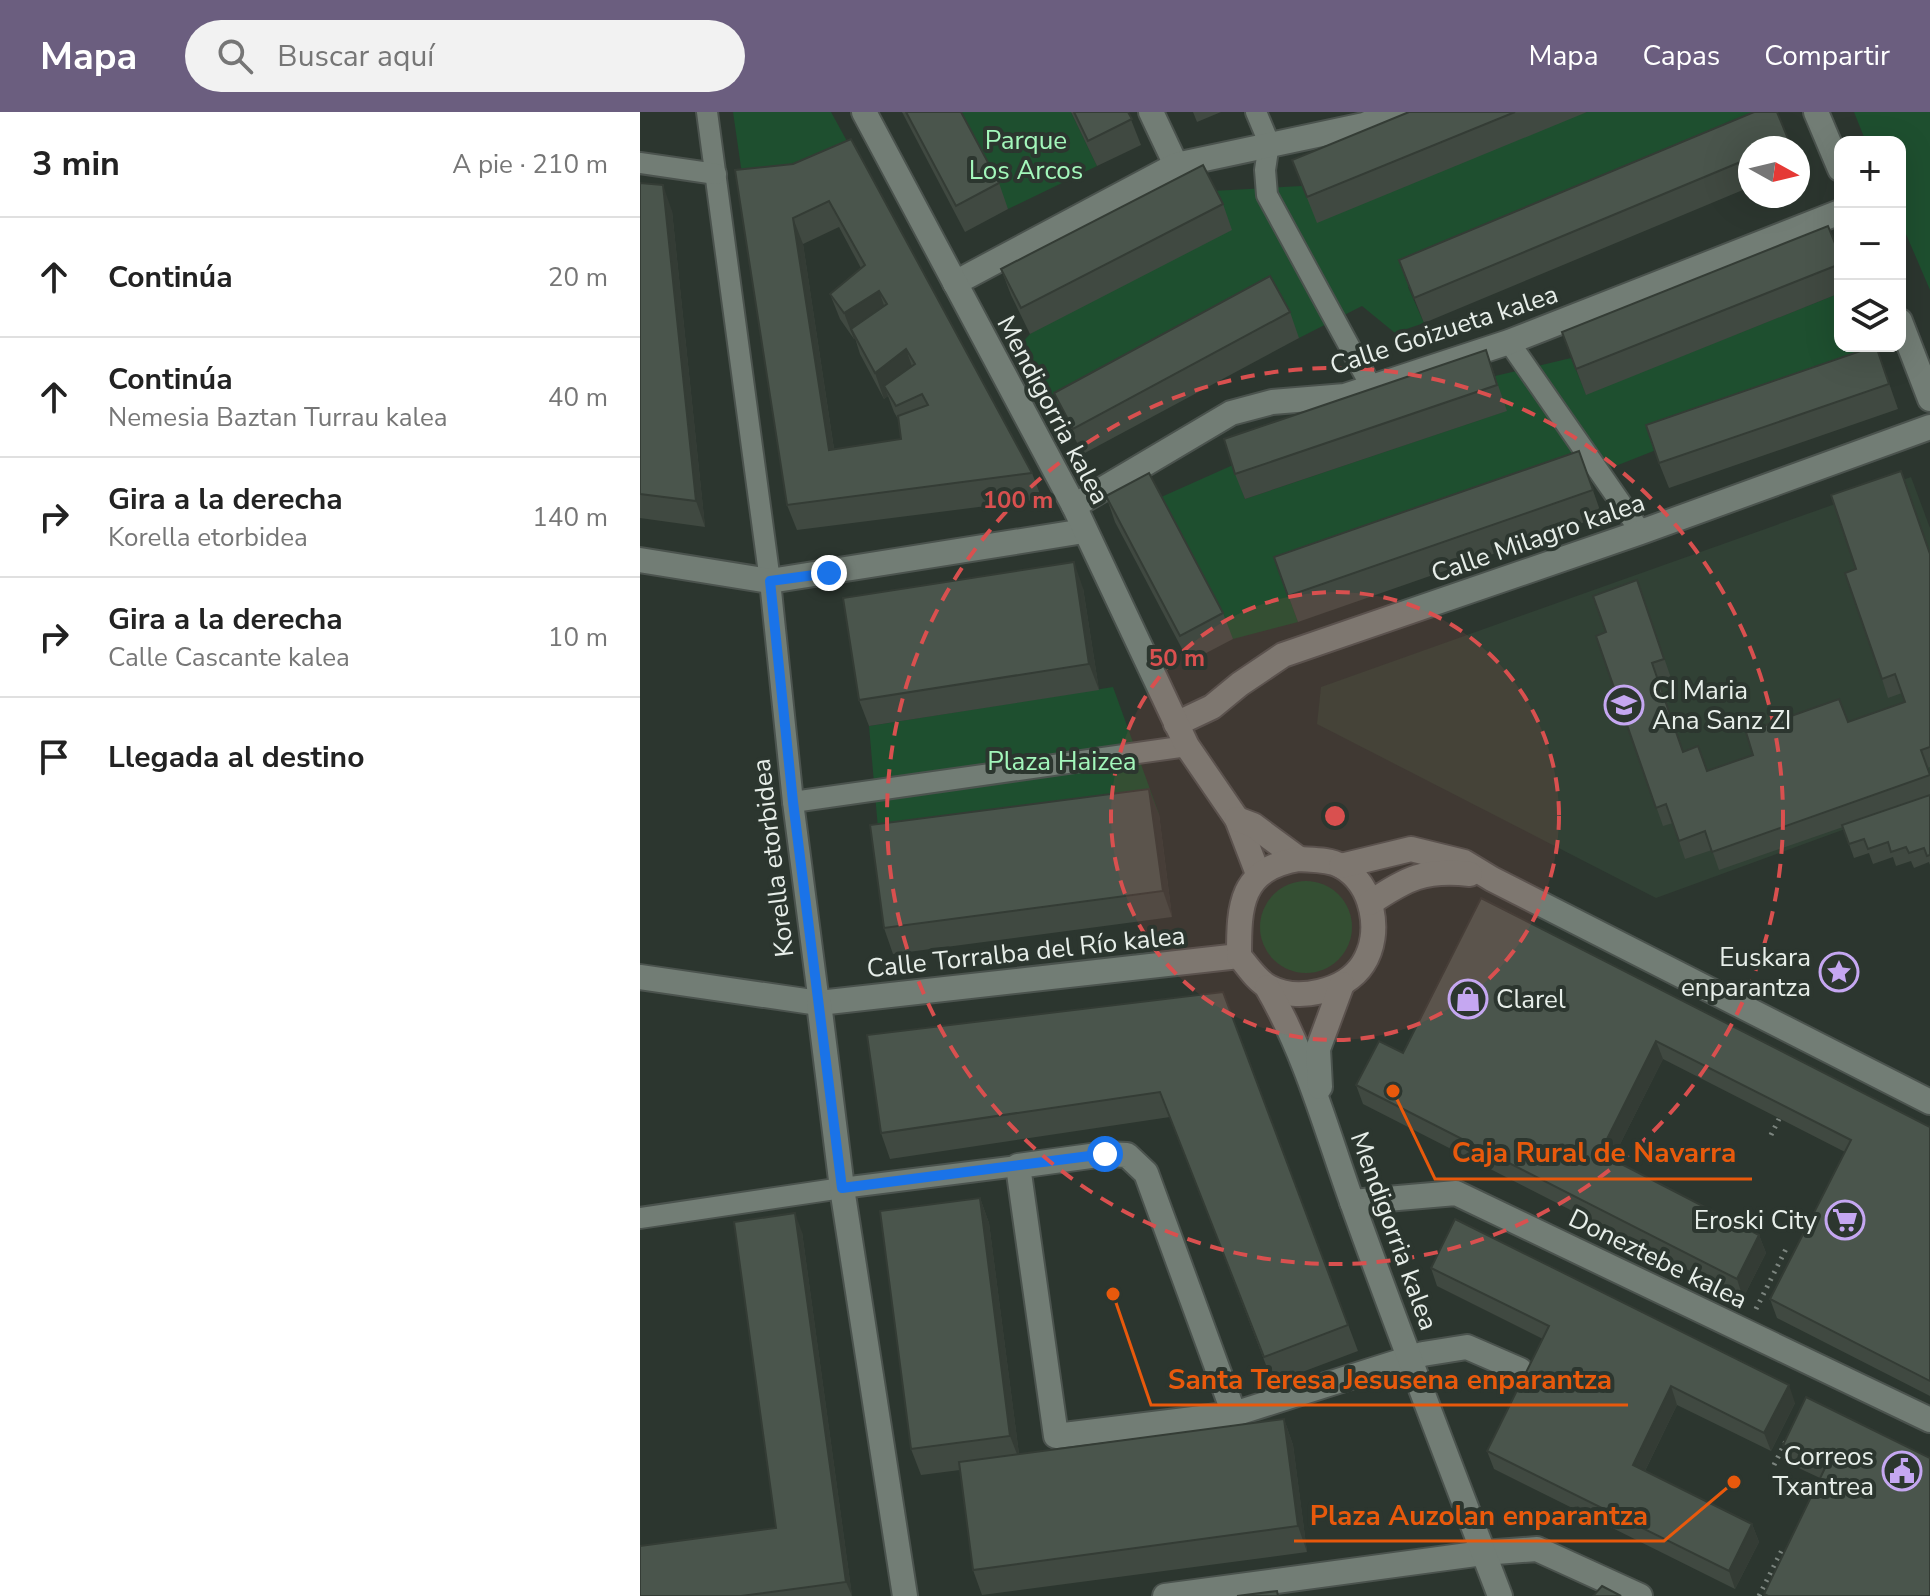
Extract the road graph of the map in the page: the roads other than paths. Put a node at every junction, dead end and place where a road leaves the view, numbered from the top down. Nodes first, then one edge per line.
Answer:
1 (707, 112) edge
2 (864, 112) edge
3 (1151, 112) edge
4 (1256, 112) edge
5 (1396, 112) edge
6 (1816, 112) edge
7 (1269, 143) junction
8 (1834, 155) edge
9 (640, 163) edge
10 (1176, 165) junction
11 (716, 174) junction
12 (1834, 214) edge
13 (955, 283) junction
14 (1906, 337) edge
15 (1509, 342) junction
16 (1372, 388) junction
17 (1930, 399) edge
18 (1930, 427) edge
19 (1074, 506) junction
20 (1084, 531) junction
21 (1641, 532) junction
22 (640, 560) edge
23 (770, 581) junction
24 (1182, 735) junction
25 (793, 802) junction
26 (1237, 819) junction
27 (1299, 859) junction
28 (1341, 866) junction
29 (1258, 874) junction
30 (1492, 879) junction
31 (1370, 903) junction
32 (1239, 956) junction
33 (640, 977) edge
34 (1342, 984) junction
35 (1267, 987) junction
36 (819, 1003) junction
37 (1930, 1102) edge
38 (1321, 1109) junction
39 (1018, 1166) junction
40 (842, 1188) junction
41 (1352, 1202) junction
42 (640, 1218) edge
43 (1410, 1358) junction
44 (1520, 1370) dead end
45 (1234, 1414) junction
46 (1930, 1420) edge
47 (1483, 1553) junction
48 (905, 1596) edge
49 (1165, 1596) edge
50 (1500, 1596) edge
51 (1640, 1596) edge

1 - 11 street, Korella etorbidea
2 - 13 street, Mendigorria kalea
3 - 10 street
4 - 7 street
5 - 7 street
6 - 8 street
7 - 10 street
7 - 16 street
9 - 11 street
10 - 13 street
11 - 23 street, Korella etorbidea
12 - 15 street, Calle Goizueta kalea
13 - 19 street, Mendigorria kalea
14 - 17 street
15 - 16 street, Calle Goizueta kalea
15 - 21 street
16 - 19 street, Calle Goizueta kalea
18 - 21 street, Calle Milagro kalea
19 - 20 street, Mendigorria kalea
20 - 23 street
20 - 24 street, Mendigorria kalea
21 - 24 street, Calle Milagro kalea
22 - 23 street
23 - 25 street, Korella etorbidea
24 - 25 street
24 - 26 street, Mendigorria kalea
25 - 36 street, Korella etorbidea
26 - 27 street, Mendigorria kalea
26 - 29 street, Mendigorria kalea
27 - 28 street
27 - 29 street
28 - 30 street
28 - 31 street
29 - 32 street
30 - 31 street
30 - 37 street
31 - 34 street
32 - 35 street
32 - 36 street, Calle Torralba del Río kalea
33 - 36 street, Calle Torralba del Río kalea
34 - 35 street
34 - 38 street, Mendigorria kalea
35 - 38 street, Mendigorria kalea
36 - 40 street, Korella etorbidea
38 - 41 street, Mendigorria kalea
39 - 40 street
39 - 45 street
39 - 45 street
40 - 42 street
40 - 48 street, Korella etorbidea
41 - 43 street, Mendigorria kalea
41 - 46 street, Doneztebe kalea
43 - 44 street
43 - 45 street
43 - 47 street, Mendigorria kalea
47 - 49 street
47 - 50 street, Mendigorria kalea
47 - 51 street

